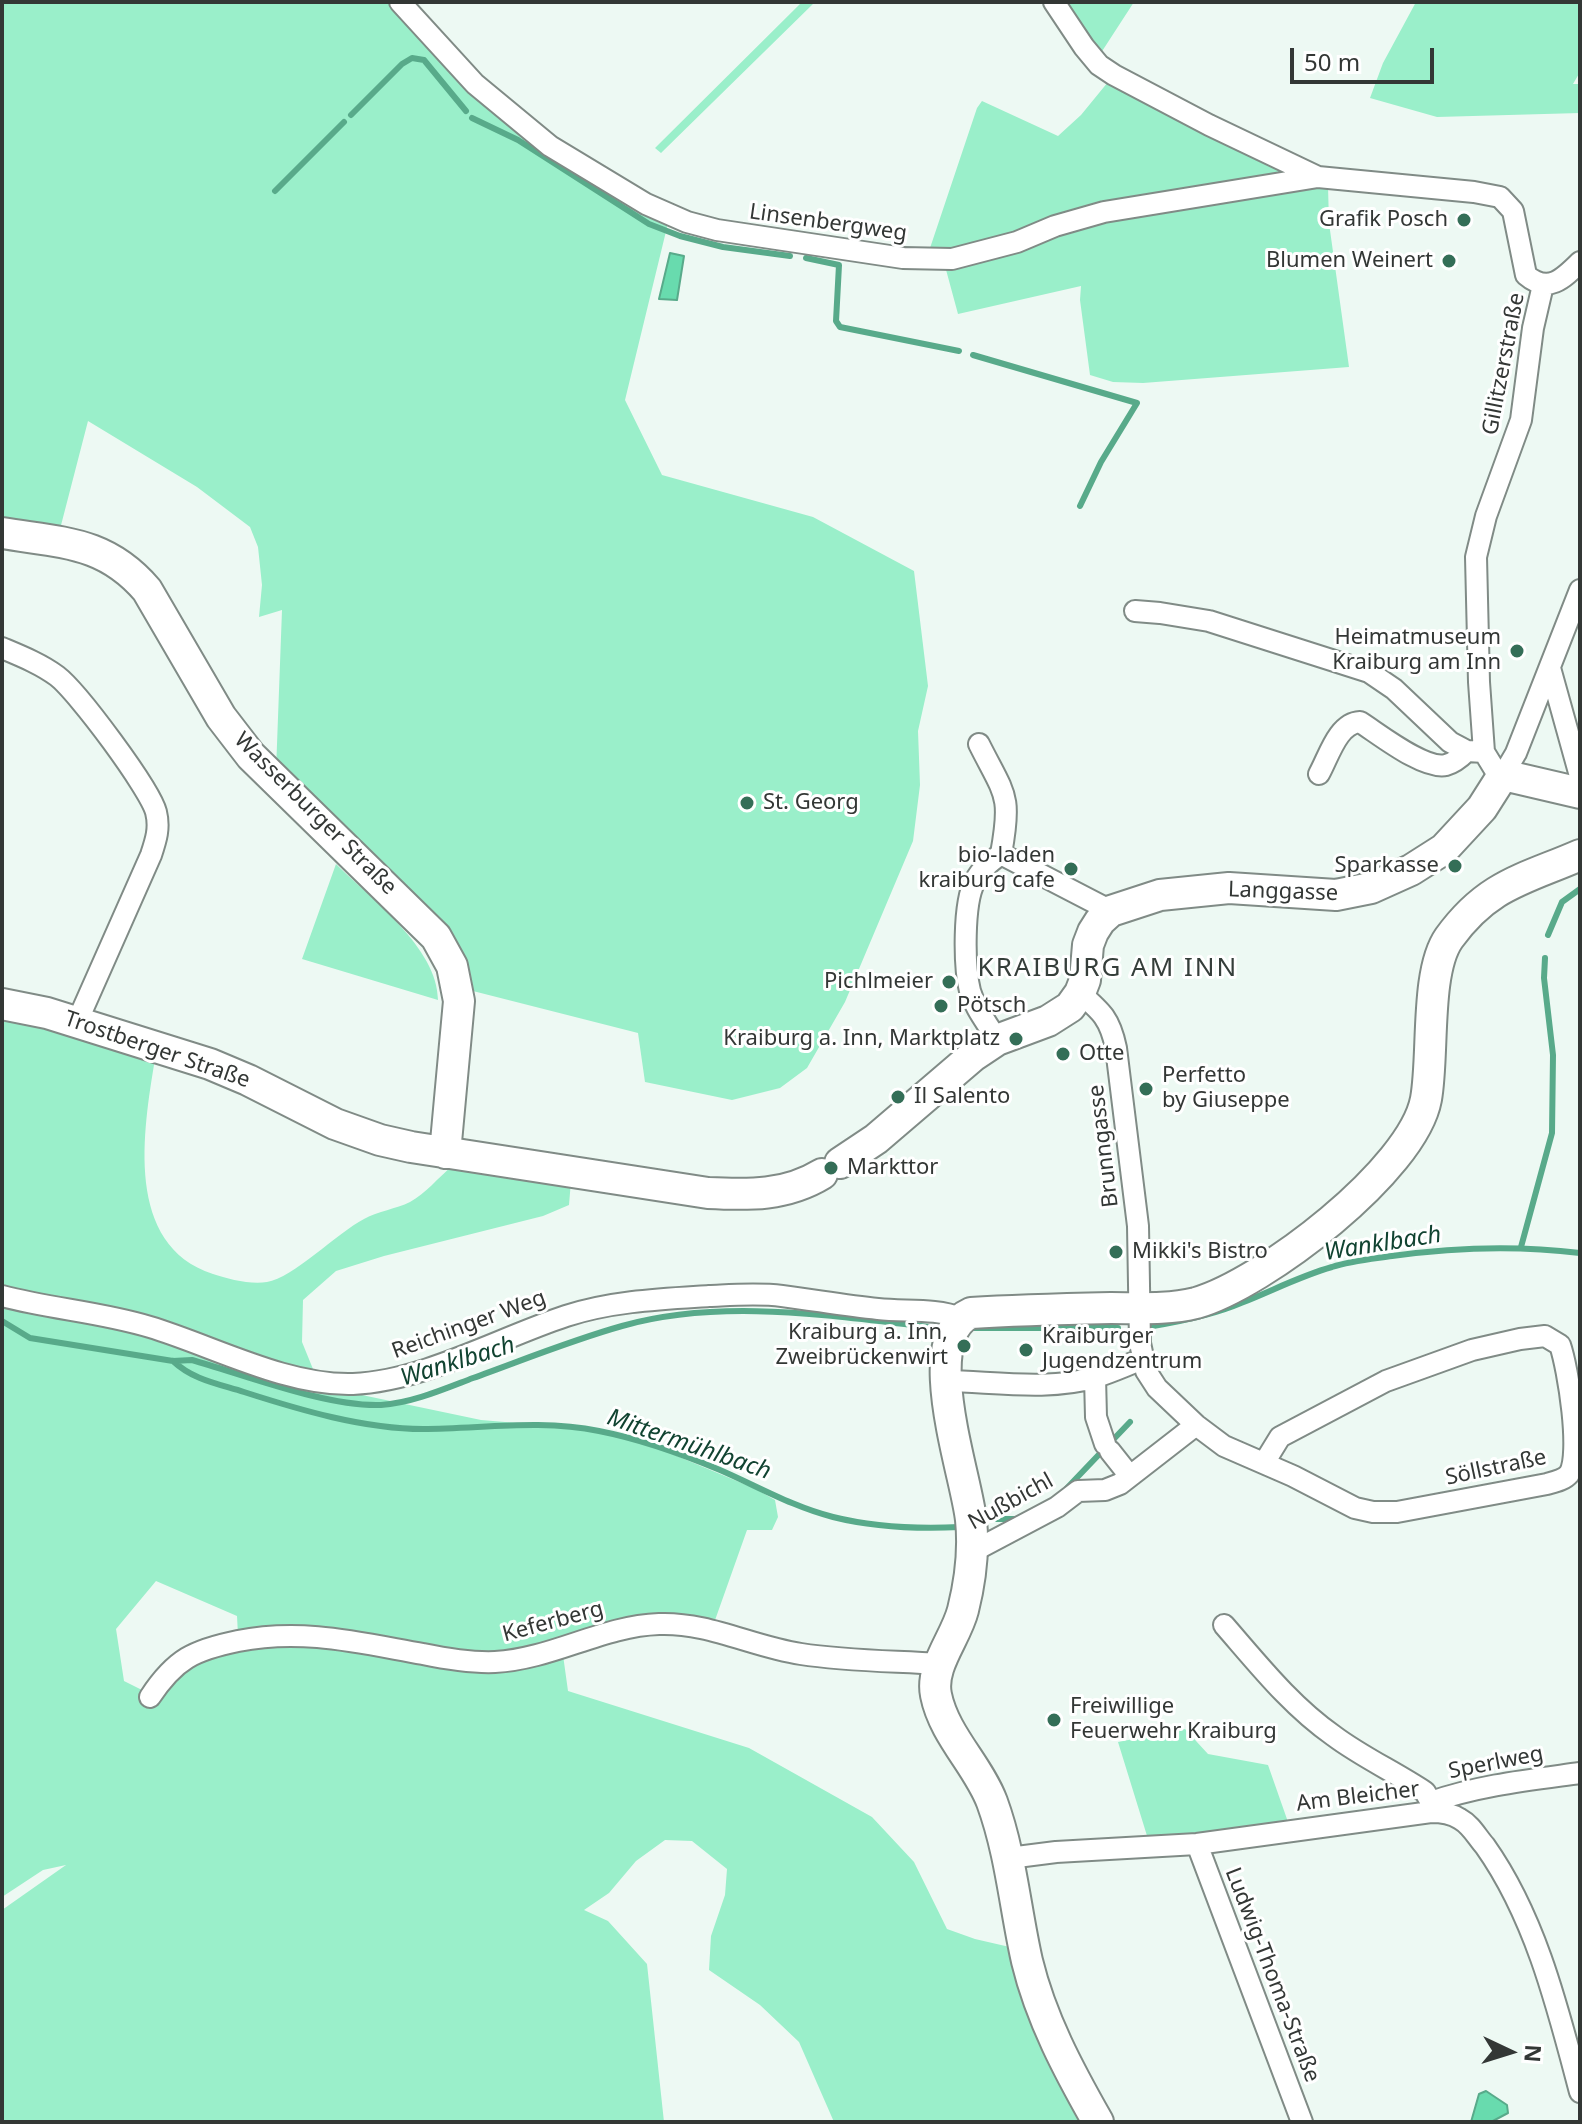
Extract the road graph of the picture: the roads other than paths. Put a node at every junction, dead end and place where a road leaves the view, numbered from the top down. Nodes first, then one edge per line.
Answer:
1 (400, 2) edge
2 (1054, 2) edge
3 (1318, 177) junction
4 (1580, 262) edge
5 (1543, 285) junction
6 (2, 533) edge
7 (1580, 590) edge
8 (1135, 611) dead end
9 (2, 648) edge
10 (1550, 668) junction
11 (979, 744) dead end
12 (1485, 759) junction
13 (1319, 774) dead end
14 (1580, 776) edge
15 (1580, 793) edge
16 (1001, 854) junction
17 (1580, 855) edge
18 (1111, 911) junction
19 (1080, 993) junction
20 (2, 1004) edge
21 (77, 1022) junction
22 (997, 1040) junction
23 (445, 1153) junction
24 (2, 1296) edge
25 (1140, 1308) junction
26 (961, 1318) junction
27 (1143, 1359) junction
28 (1095, 1377) junction
29 (947, 1381) junction
30 (1196, 1425) junction
31 (1264, 1463) junction
32 (1129, 1475) junction
33 (972, 1552) junction
34 (1224, 1625) dead end
35 (939, 1664) junction
36 (150, 1697) dead end
37 (1580, 1773) edge
38 (1431, 1807) junction
39 (1197, 1844) junction
40 (1009, 1858) junction
41 (1580, 2092) edge
42 (1098, 2122) edge
43 (1302, 2122) edge

1 - 3 street, Linsenbergweg
2 - 3 street, Linsenbergweg
3 - 5 street, Linsenbergweg
4 - 5 street
5 - 12 street, Gillitzerstraße
6 - 23 main road, Wasserburger Straße
7 - 10 street
8 - 12 street
9 - 21 street
10 - 12 street
10 - 14 street
11 - 16 street
12 - 13 street
12 - 15 main road
12 - 18 main road, Langgasse
16 - 18 street
16 - 22 street
17 - 25 main road
18 - 19 main road
19 - 22 main road, Trostberger Straße
19 - 25 street, Brunngasse
20 - 21 main road, Trostberger Straße
21 - 23 main road, Trostberger Straße
22 - 23 main road, Trostberger Straße
24 - 26 street, Reichinger Weg
25 - 26 main road
25 - 27 street, Brunngasse
26 - 29 main road
27 - 28 street
27 - 30 street, Söllstraße
28 - 29 street
28 - 32 street
29 - 33 main road
30 - 31 street, Söllstraße
30 - 32 street, Nußbichl
31 - 31 street, Söllstraße
32 - 33 street, Nußbichl
33 - 35 main road
34 - 38 street
35 - 36 street, Keferberg
35 - 40 main road
37 - 38 street, Sperlweg
38 - 39 street, Am Bleicher
38 - 41 street, Am Bleicher
39 - 40 street, Am Bleicher
39 - 43 street, Ludwig-Thoma-Straße
40 - 42 main road

